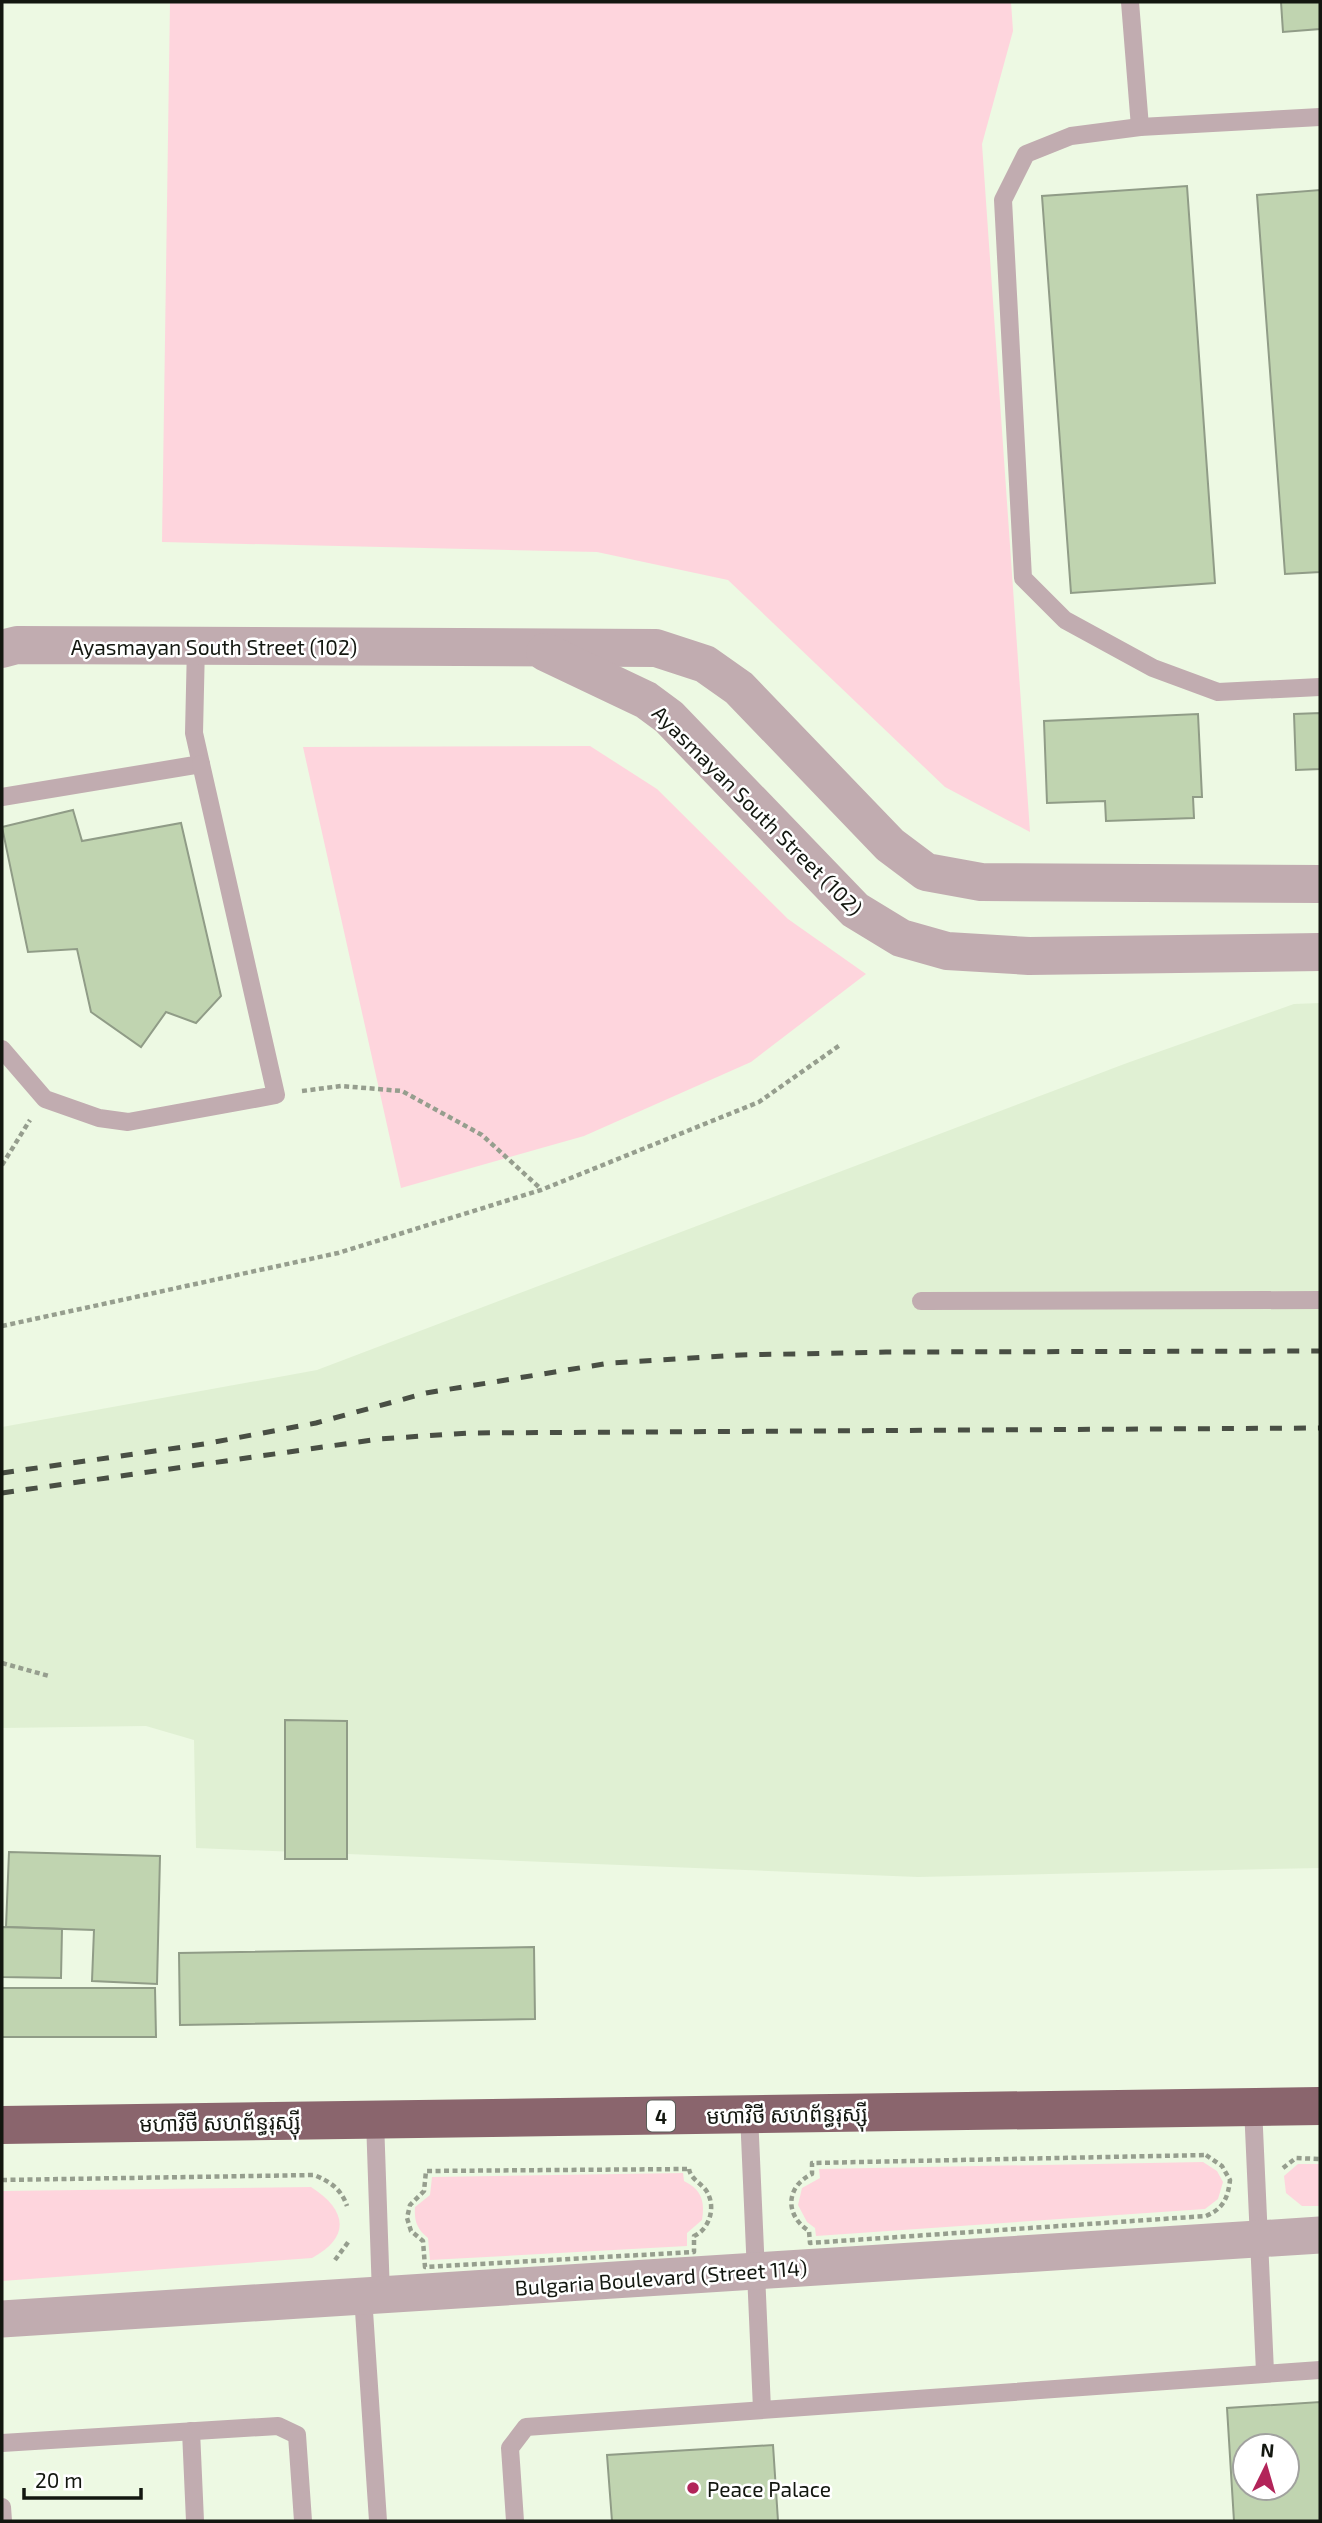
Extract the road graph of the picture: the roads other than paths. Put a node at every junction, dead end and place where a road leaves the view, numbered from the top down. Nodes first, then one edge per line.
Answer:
1 (1130, 2) edge
2 (1320, 117) edge
3 (1140, 127) junction
4 (7, 645) edge
5 (196, 646) junction
6 (537, 648) junction
7 (1320, 687) edge
8 (201, 764) junction
9 (2, 797) edge
10 (1320, 884) edge
11 (1320, 953) edge
12 (2, 1049) edge
13 (1320, 1300) edge
14 (921, 1301) dead end
15 (1320, 2106) edge
16 (1253, 2107) junction
17 (749, 2114) junction
18 (375, 2120) junction
19 (2, 2125) edge
20 (1320, 2235) edge
21 (1259, 2240) junction
22 (755, 2272) junction
23 (372, 2296) junction
24 (2, 2319) edge
25 (1320, 2370) edge
26 (1265, 2372) junction
27 (762, 2409) junction
28 (191, 2431) junction
29 (2, 2443) edge
30 (2, 2507) edge
31 (3, 2521) edge
32 (195, 2521) edge
33 (303, 2521) edge
34 (378, 2521) edge
35 (515, 2521) edge

1 - 3 lane
2 - 3 lane
3 - 7 lane
4 - 5 street, Ayasmayan South Street (102)
5 - 6 street, Ayasmayan South Street (102)
5 - 8 lane
6 - 10 street, Ayasmayan South Street (102)
6 - 11 street, Ayasmayan South Street (102)
8 - 9 lane
8 - 12 lane
13 - 14 lane
15 - 16 highway, មហាវិថី សហព័ន្ធរុស្ស៊ី / 4
16 - 17 highway, មហាវិថី សហព័ន្ធរុស្ស៊ី / 4
16 - 21 lane
17 - 18 highway, មហាវិថី សហព័ន្ធរុស្ស៊ី / 4
17 - 22 lane
18 - 19 highway, មហាវិថី សហព័ន្ធរុស្ស៊ី / 4
18 - 23 lane
20 - 21 street, Bulgaria Boulevard (Street 114)
21 - 22 street, Bulgaria Boulevard (Street 114)
21 - 26 lane
22 - 23 street, Bulgaria Boulevard (Street 114)
22 - 27 lane
23 - 24 street, Bulgaria Boulevard (Street 114)
23 - 34 lane
25 - 26 lane
26 - 27 lane
27 - 35 lane
28 - 29 lane
28 - 32 lane
28 - 33 lane
30 - 31 lane

